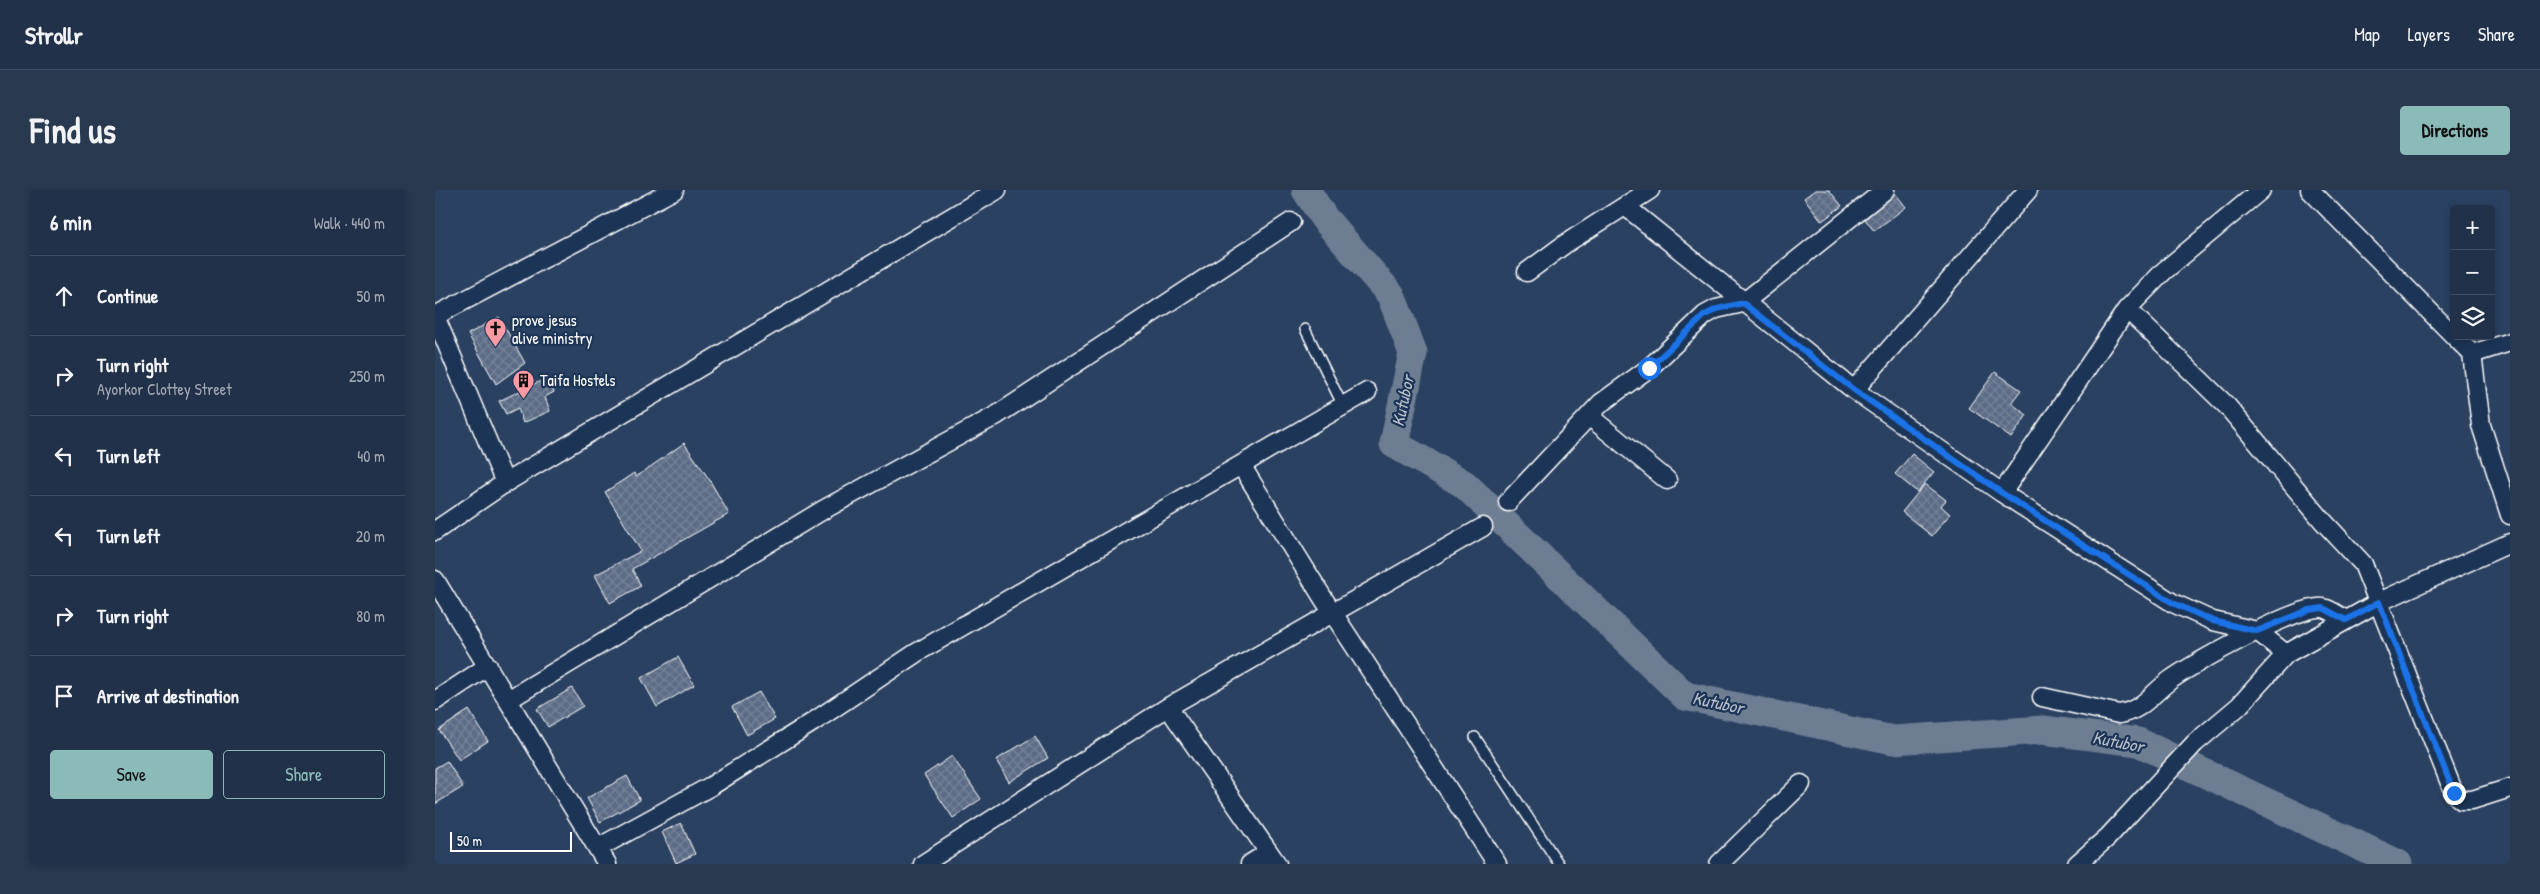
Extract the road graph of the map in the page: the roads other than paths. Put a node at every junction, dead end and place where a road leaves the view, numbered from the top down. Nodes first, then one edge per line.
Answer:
1 (674, 190) edge
2 (997, 190) edge
3 (1650, 190) edge
4 (1885, 190) edge
5 (2028, 190) edge
6 (2261, 190) edge
7 (2310, 190) edge
8 (1625, 206) junction
9 (1291, 222) dead end
10 (1527, 272) dead end
11 (1743, 303) junction
12 (2127, 309) junction
13 (435, 316) edge
14 (1305, 329) dead end
15 (2450, 332) edge
16 (2458, 340) edge
17 (2510, 342) edge
18 (2472, 354) junction
19 (1854, 390) junction
20 (1367, 392) dead end
21 (1343, 406) junction
22 (1589, 416) junction
23 (1241, 466) junction
24 (1667, 480) dead end
25 (505, 483) junction
26 (2002, 493) junction
27 (1507, 502) dead end
28 (2510, 515) edge
29 (1483, 527) dead end
30 (435, 531) edge
31 (2510, 543) edge
32 (435, 580) edge
33 (2379, 602) junction
34 (1333, 612) junction
35 (2346, 620) junction
36 (2257, 631) junction
37 (2286, 654) junction
38 (488, 666) junction
39 (2042, 697) dead end
40 (509, 700) junction
41 (435, 701) edge
42 (1168, 707) junction
43 (1475, 737) dead end
44 (1801, 784) dead end
45 (2510, 788) edge
46 (598, 848) junction
47 (1273, 858) edge
48 (607, 864) edge
49 (923, 864) edge
50 (1250, 864) edge
51 (1497, 864) edge
52 (1559, 864) edge
53 (1719, 864) edge
54 (2077, 864) edge

1 - 13 street
2 - 25 street
3 - 8 street
4 - 11 street
5 - 19 street
6 - 12 street
7 - 15 street
8 - 10 street
8 - 11 street
9 - 40 street
11 - 19 street
11 - 22 street
12 - 26 street
12 - 33 street
13 - 25 street
14 - 21 lane
16 - 18 street
17 - 18 street
18 - 28 street
19 - 26 street
20 - 21 street
21 - 23 street
22 - 24 street
22 - 27 street
23 - 34 street
23 - 46 street
25 - 30 street
26 - 36 street
29 - 34 street
31 - 33 street
32 - 38 street
33 - 35 street
33 - 45 street
34 - 42 street
34 - 51 street
35 - 36 street
35 - 37 street
36 - 37 street
36 - 39 street
37 - 54 street
38 - 40 street
38 - 41 street
40 - 46 street
42 - 47 street
42 - 49 street
43 - 52 lane
44 - 53 street
46 - 48 street
47 - 50 street

